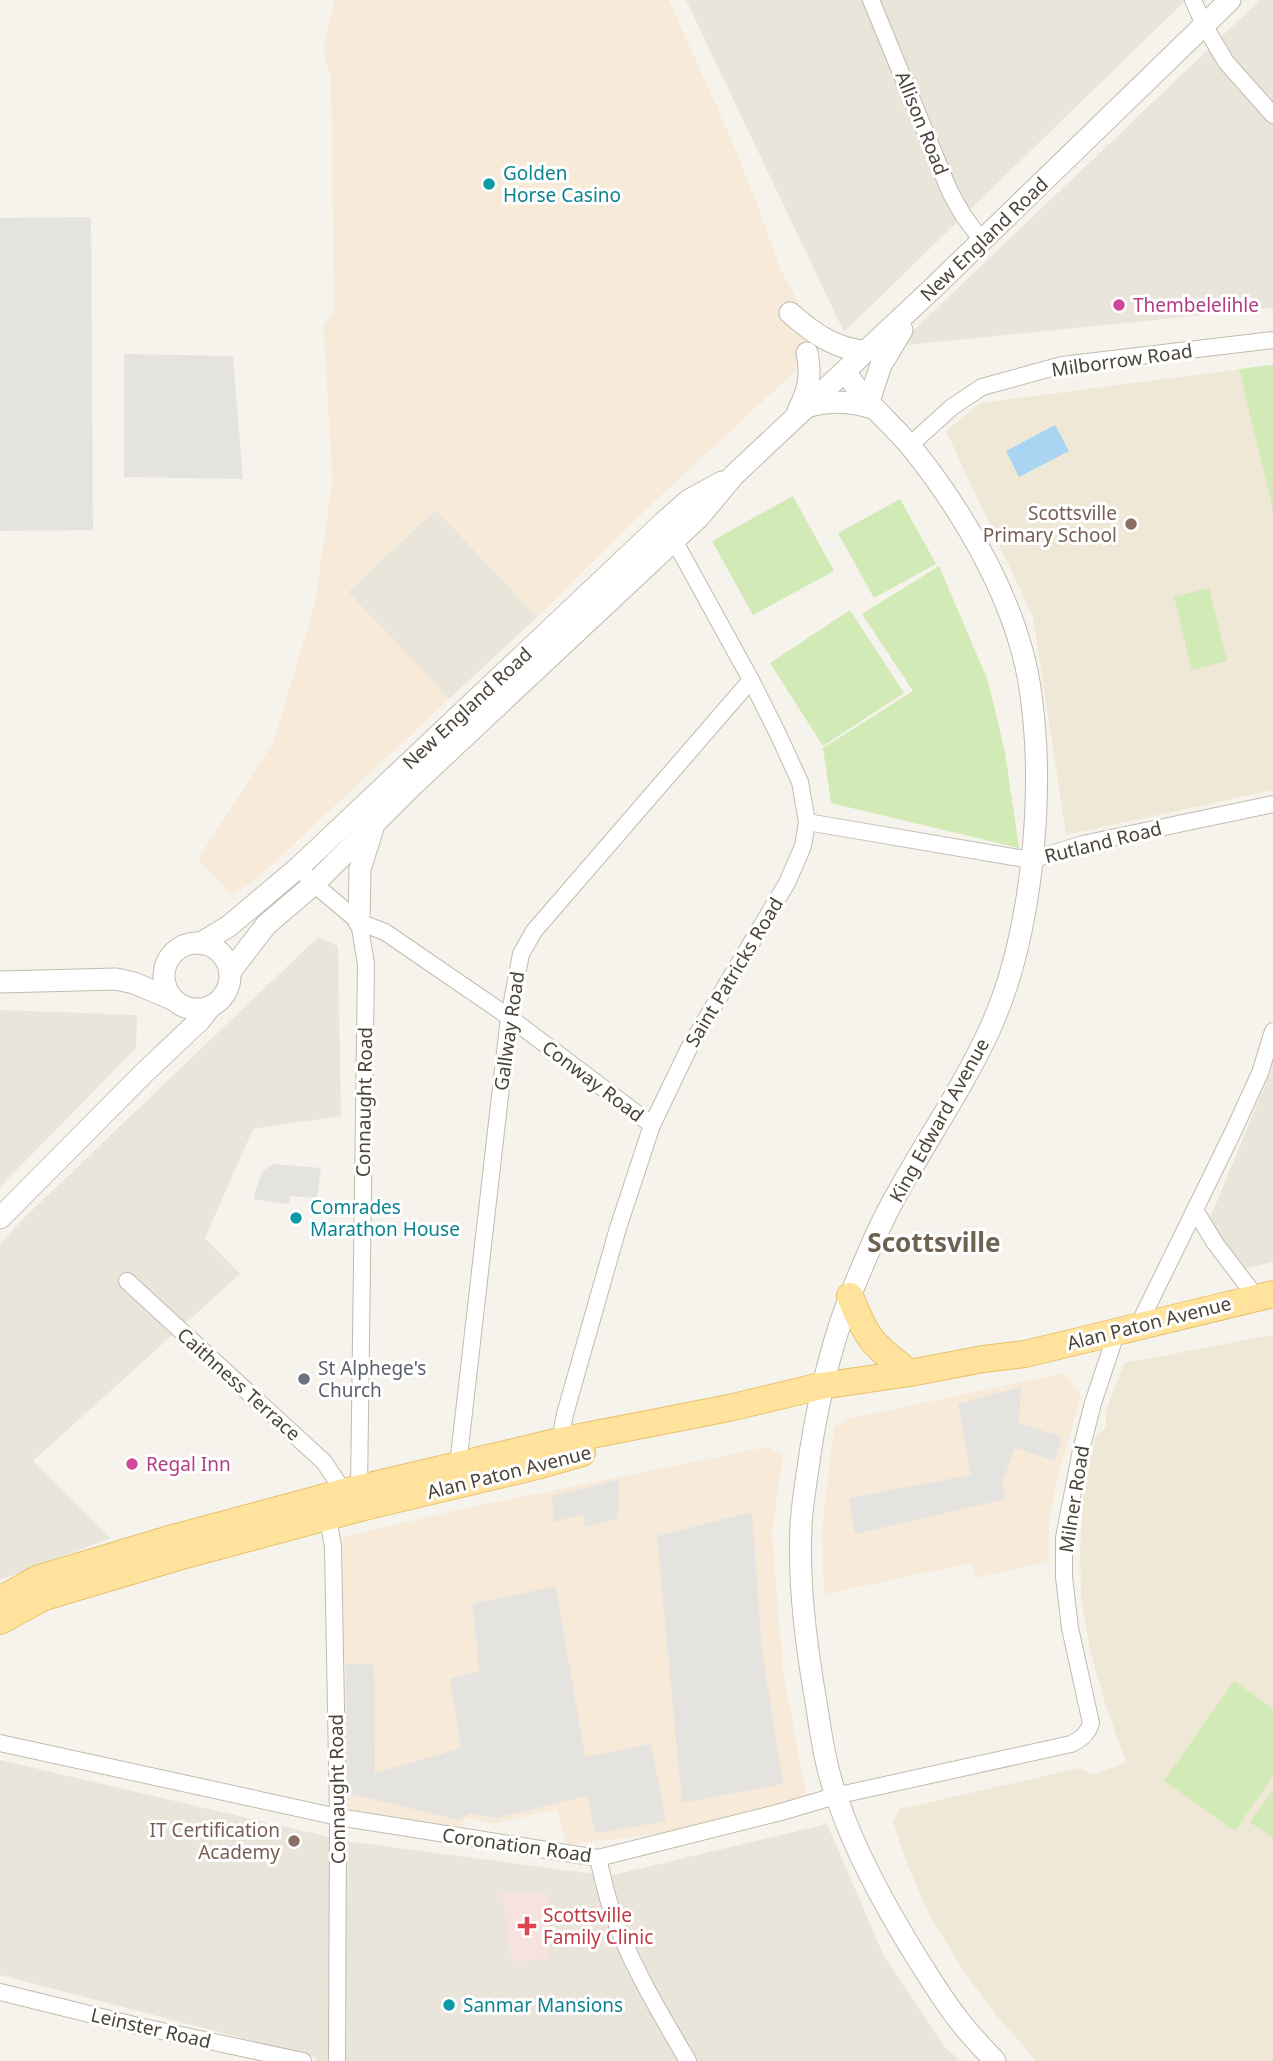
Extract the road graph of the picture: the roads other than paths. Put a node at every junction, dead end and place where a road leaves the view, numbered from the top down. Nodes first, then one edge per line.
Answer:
1 (871, 0) edge
2 (1193, 0) edge
3 (1230, 0) edge
4 (1204, 25) junction
5 (1273, 115) edge
6 (982, 241) junction
7 (930, 291) junction
8 (790, 313) dead end
9 (1273, 340) edge
10 (867, 351) junction
11 (807, 353) dead end
12 (845, 379) junction
13 (873, 405) junction
14 (809, 406) junction
15 (791, 422) junction
16 (910, 445) junction
17 (669, 531) junction
18 (751, 680) junction
19 (1273, 804) edge
20 (807, 822) junction
21 (375, 823) junction
22 (1031, 860) junction
23 (299, 867) junction
24 (314, 884) junction
25 (359, 922) junction
26 (201, 943) junction
27 (167, 964) junction
28 (230, 972) junction
29 (116, 979) junction
30 (0, 982) edge
31 (175, 1002) junction
32 (211, 1006) junction
33 (509, 1017) junction
34 (1273, 1031) edge
35 (144, 1073) junction
36 (652, 1125) junction
37 (1195, 1210) junction
38 (0, 1218) edge
39 (127, 1281) dead end
40 (1264, 1295) edge
41 (850, 1296) junction
42 (1128, 1328) junction
43 (1025, 1354) junction
44 (910, 1374) junction
45 (820, 1395) junction
46 (560, 1441) junction
47 (458, 1465) junction
48 (351, 1490) junction
49 (328, 1517) junction
50 (0, 1600) edge
51 (0, 1620) edge
52 (0, 1743) edge
53 (1071, 1744) joint
54 (835, 1796) junction
55 (338, 1818) junction
56 (598, 1858) junction
57 (0, 1992) edge
58 (301, 2061) edge
59 (337, 2061) edge
60 (688, 2061) edge
61 (995, 2061) edge

1 - 6 street, Allison Road
2 - 4 street
3 - 4 street, New England Road
4 - 5 street
4 - 6 street, New England Road
6 - 7 street, New England Road
7 - 10 street, New England Road
7 - 13 street
8 - 10 street
9 - 16 street, Milborrow Road
10 - 12 street, New England Road
11 - 15 street
12 - 13 street, King Edward Avenue
12 - 14 street, New England Road
13 - 14 street
13 - 16 street, King Edward Avenue
14 - 15 street, New England Road
15 - 17 street, New England Road
16 - 22 street, King Edward Avenue
17 - 18 street, Saint Patricks Road
17 - 21 street, New England Road
17 - 23 street, New England Road
18 - 20 street, Saint Patricks Road
18 - 33 street, Gallway Road
19 - 22 street, Rutland Road
20 - 22 street, Rutland Road
20 - 36 street, Saint Patricks Road
21 - 24 street, New England Road
21 - 25 street
22 - 41 street, King Edward Avenue
23 - 24 street
23 - 26 street, New England Road
24 - 25 street
24 - 28 street, New England Road
25 - 33 street, Conway Road
25 - 48 street, Connaught Road
26 - 27 street
26 - 28 street
27 - 29 street
27 - 31 street
28 - 32 street
29 - 30 street
29 - 31 street
31 - 32 street
31 - 35 street
32 - 35 street
33 - 36 street, Conway Road
33 - 47 street, Gallway Road
34 - 37 street, Milner Road
35 - 38 street
36 - 46 street, Saint Patricks Road
37 - 40 street
37 - 42 street, Milner Road
39 - 48 street, Caithness Terrace
40 - 42 main road, Alan Paton Avenue
41 - 44 main road
41 - 45 street, King Edward Avenue
42 - 43 main road, Alan Paton Avenue
42 - 53 street, Milner Road
43 - 44 main road, Alan Paton Avenue
43 - 45 main road, Alan Paton Avenue
44 - 45 main road, Alan Paton Avenue
45 - 46 main road, Alan Paton Avenue
45 - 49 main road, Alan Paton Avenue
45 - 54 street, King Edward Avenue
46 - 47 main road, Alan Paton Avenue
47 - 48 main road, Alan Paton Avenue
48 - 50 main road, Alan Paton Avenue
49 - 51 main road, Alan Paton Avenue
49 - 55 street, Connaught Road
52 - 55 street, Coronation Road
53 - 54 street, Coronation Road
54 - 56 street, Coronation Road
54 - 61 street, King Edward Avenue
55 - 56 street, Coronation Road
55 - 59 street, Connaught Road
56 - 60 street
57 - 58 street, Leinster Road

